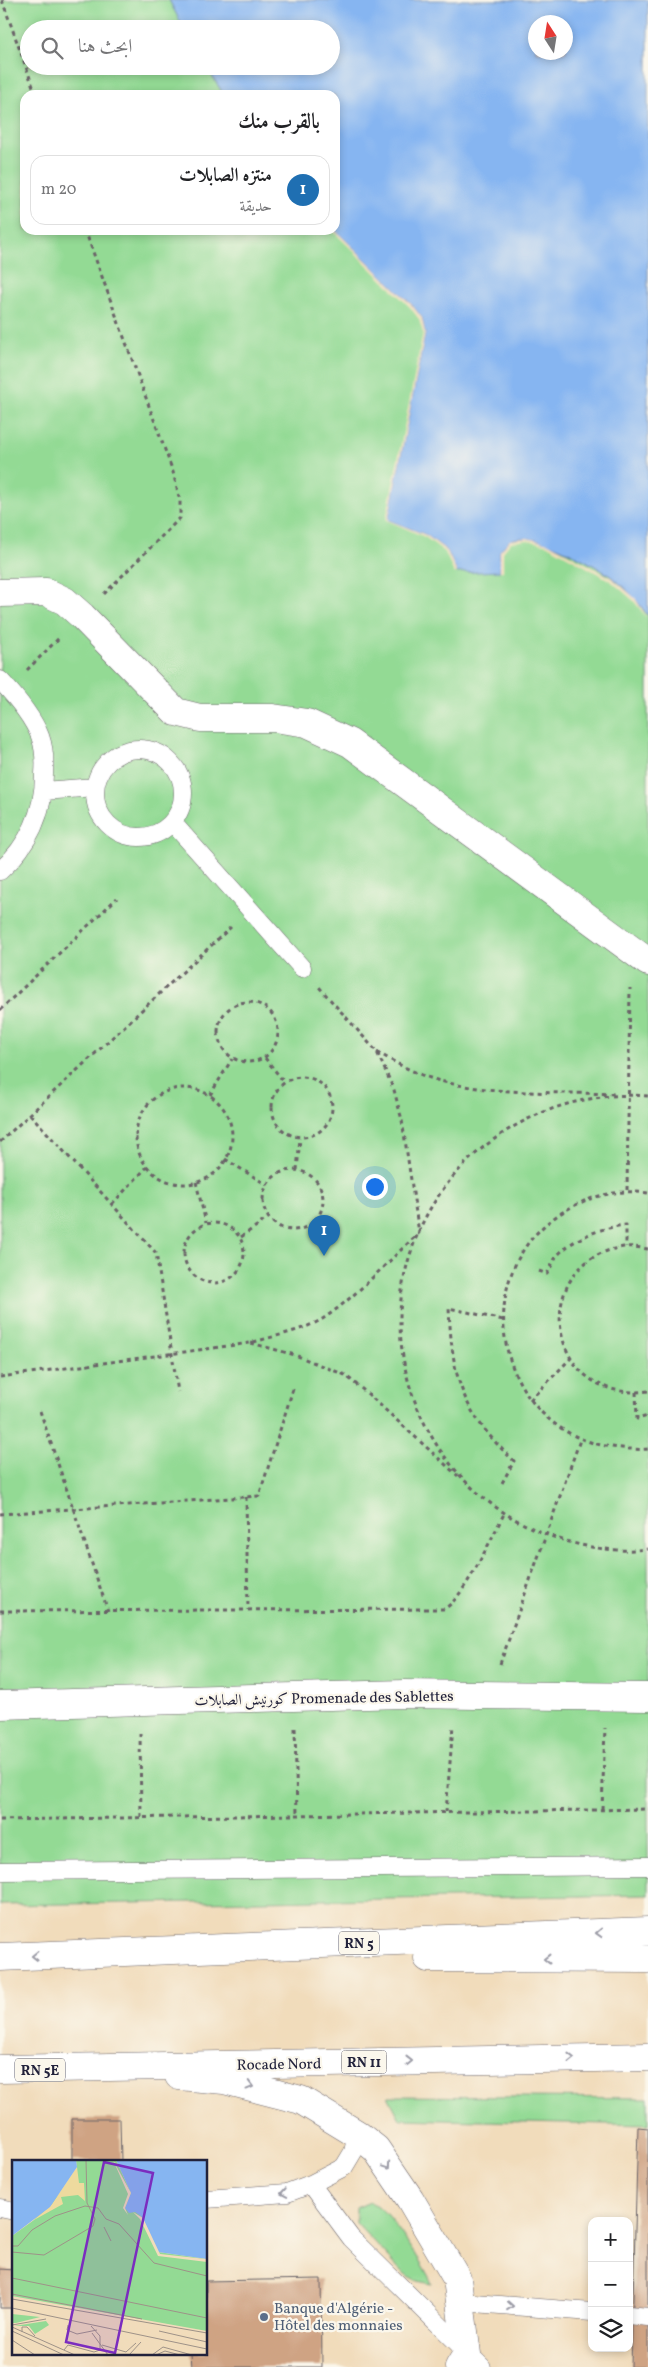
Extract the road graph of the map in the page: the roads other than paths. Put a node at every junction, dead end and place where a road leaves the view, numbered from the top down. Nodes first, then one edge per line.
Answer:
1 (0, 593) edge
2 (4, 684) edge
3 (95, 788) junction
4 (44, 792) junction
5 (172, 822) junction
6 (0, 871) edge
7 (639, 956) edge
8 (302, 968) road end
9 (648, 1698) edge
10 (0, 1705) edge
11 (648, 1866) edge
12 (0, 1871) edge
13 (648, 1931) edge
14 (69, 1955) junction
15 (0, 1957) edge
16 (648, 1959) edge
17 (648, 2057) edge
18 (80, 2067) junction
19 (0, 2069) edge
20 (0, 2073) edge
21 (357, 2134) junction
22 (311, 2184) junction
23 (208, 2199) edge
24 (461, 2302) junction
25 (588, 2312) edge
26 (633, 2316) edge
27 (648, 2317) edge
28 (469, 2363) edge

1 - 7 main road
2 - 4 lane
3 - 4 lane
3 - 5 lane
3 - 5 lane
4 - 6 lane
5 - 8 lane
9 - 10 main road, كورنيش الصابلات Promenade des Sablettes
11 - 12 lane
13 -> 14 main road, RN 5
14 -> 15 main road
16 -> 14 main road
18 -> 17 main road, Rocade Nord / RN 11
18 - 19 main road, Rocade Nord / RN 11
18 - 20 main road, RN 5E
18 -> 21 main road
21 - 22 lane
21 -> 24 main road
22 -> 23 lane
22 - 28 lane
24 -> 25 lane
24 - 28 main road
26 - 27 lane

